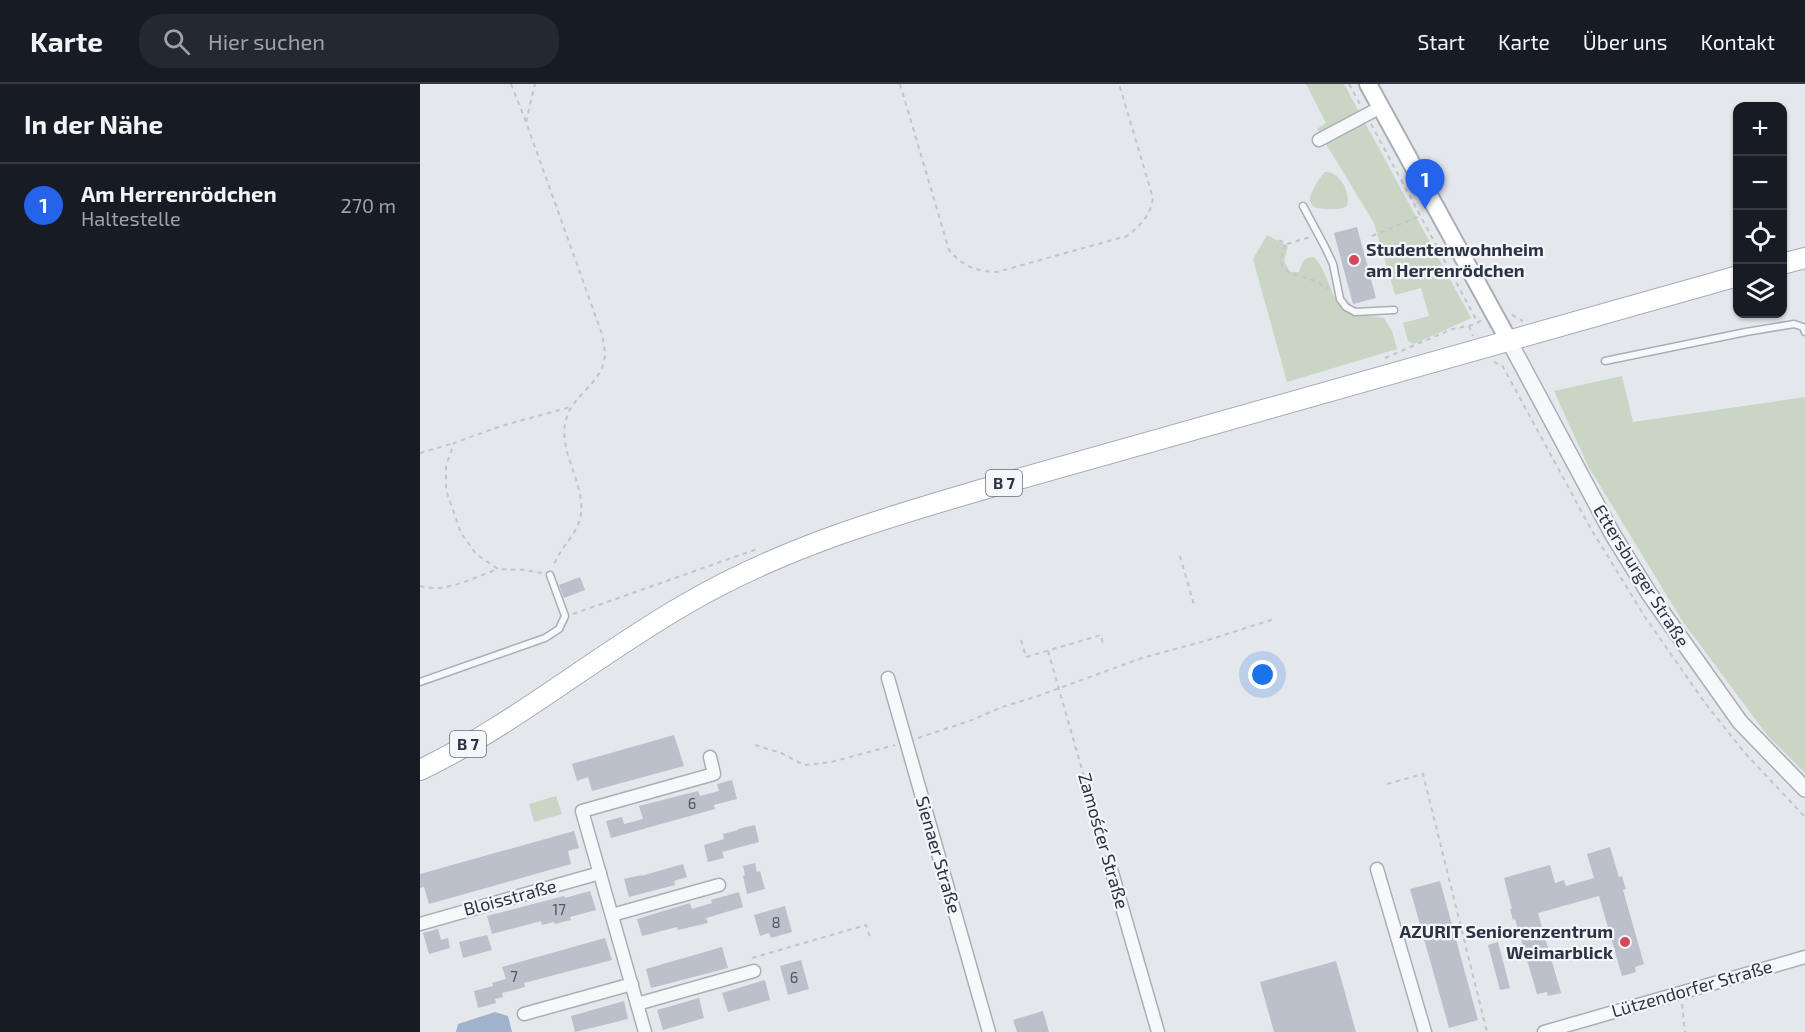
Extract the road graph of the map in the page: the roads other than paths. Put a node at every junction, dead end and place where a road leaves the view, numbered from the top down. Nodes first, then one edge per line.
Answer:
1 (1368, 84) edge
2 (1373, 111) junction
3 (1319, 140) dead end
4 (1303, 206) dead end
5 (1805, 258) edge
6 (1787, 263) edge
7 (1733, 277) edge
8 (1394, 310) dead end
9 (1805, 332) edge
10 (1509, 341) junction
11 (1605, 361) dead end
12 (550, 575) road end
13 (888, 678) dead end
14 (420, 682) edge
15 (710, 758) dead end
16 (420, 770) edge
17 (1805, 789) edge
18 (1109, 862) road end
19 (1377, 869) dead end
20 (600, 873) junction
21 (719, 885) dead end
22 (612, 915) junction
23 (420, 924) edge
24 (1805, 957) edge
25 (754, 971) road end
26 (632, 984) junction
27 (637, 1004) junction
28 (524, 1014) dead end
29 (645, 1032) edge
30 (989, 1032) edge
31 (1158, 1032) edge
32 (1425, 1032) edge
33 (1544, 1032) edge

1 - 2 main road
2 - 3 street
2 - 10 main road
4 - 8 lane
5 - 6 main road
7 - 10 main road, B 7
9 - 11 lane
10 - 16 main road, B 7
10 - 17 street, Ettersburger Straße
12 - 14 lane
13 - 30 street, Sienaer Straße
15 - 20 street
18 - 31 street, Zamośćer Straße
19 - 32 street
20 - 22 street
20 - 23 street, Bloisstraße
21 - 22 street
22 - 26 street
24 - 33 street, Lützendorfer Straße
25 - 27 street
26 - 27 street
26 - 28 street
27 - 29 street

